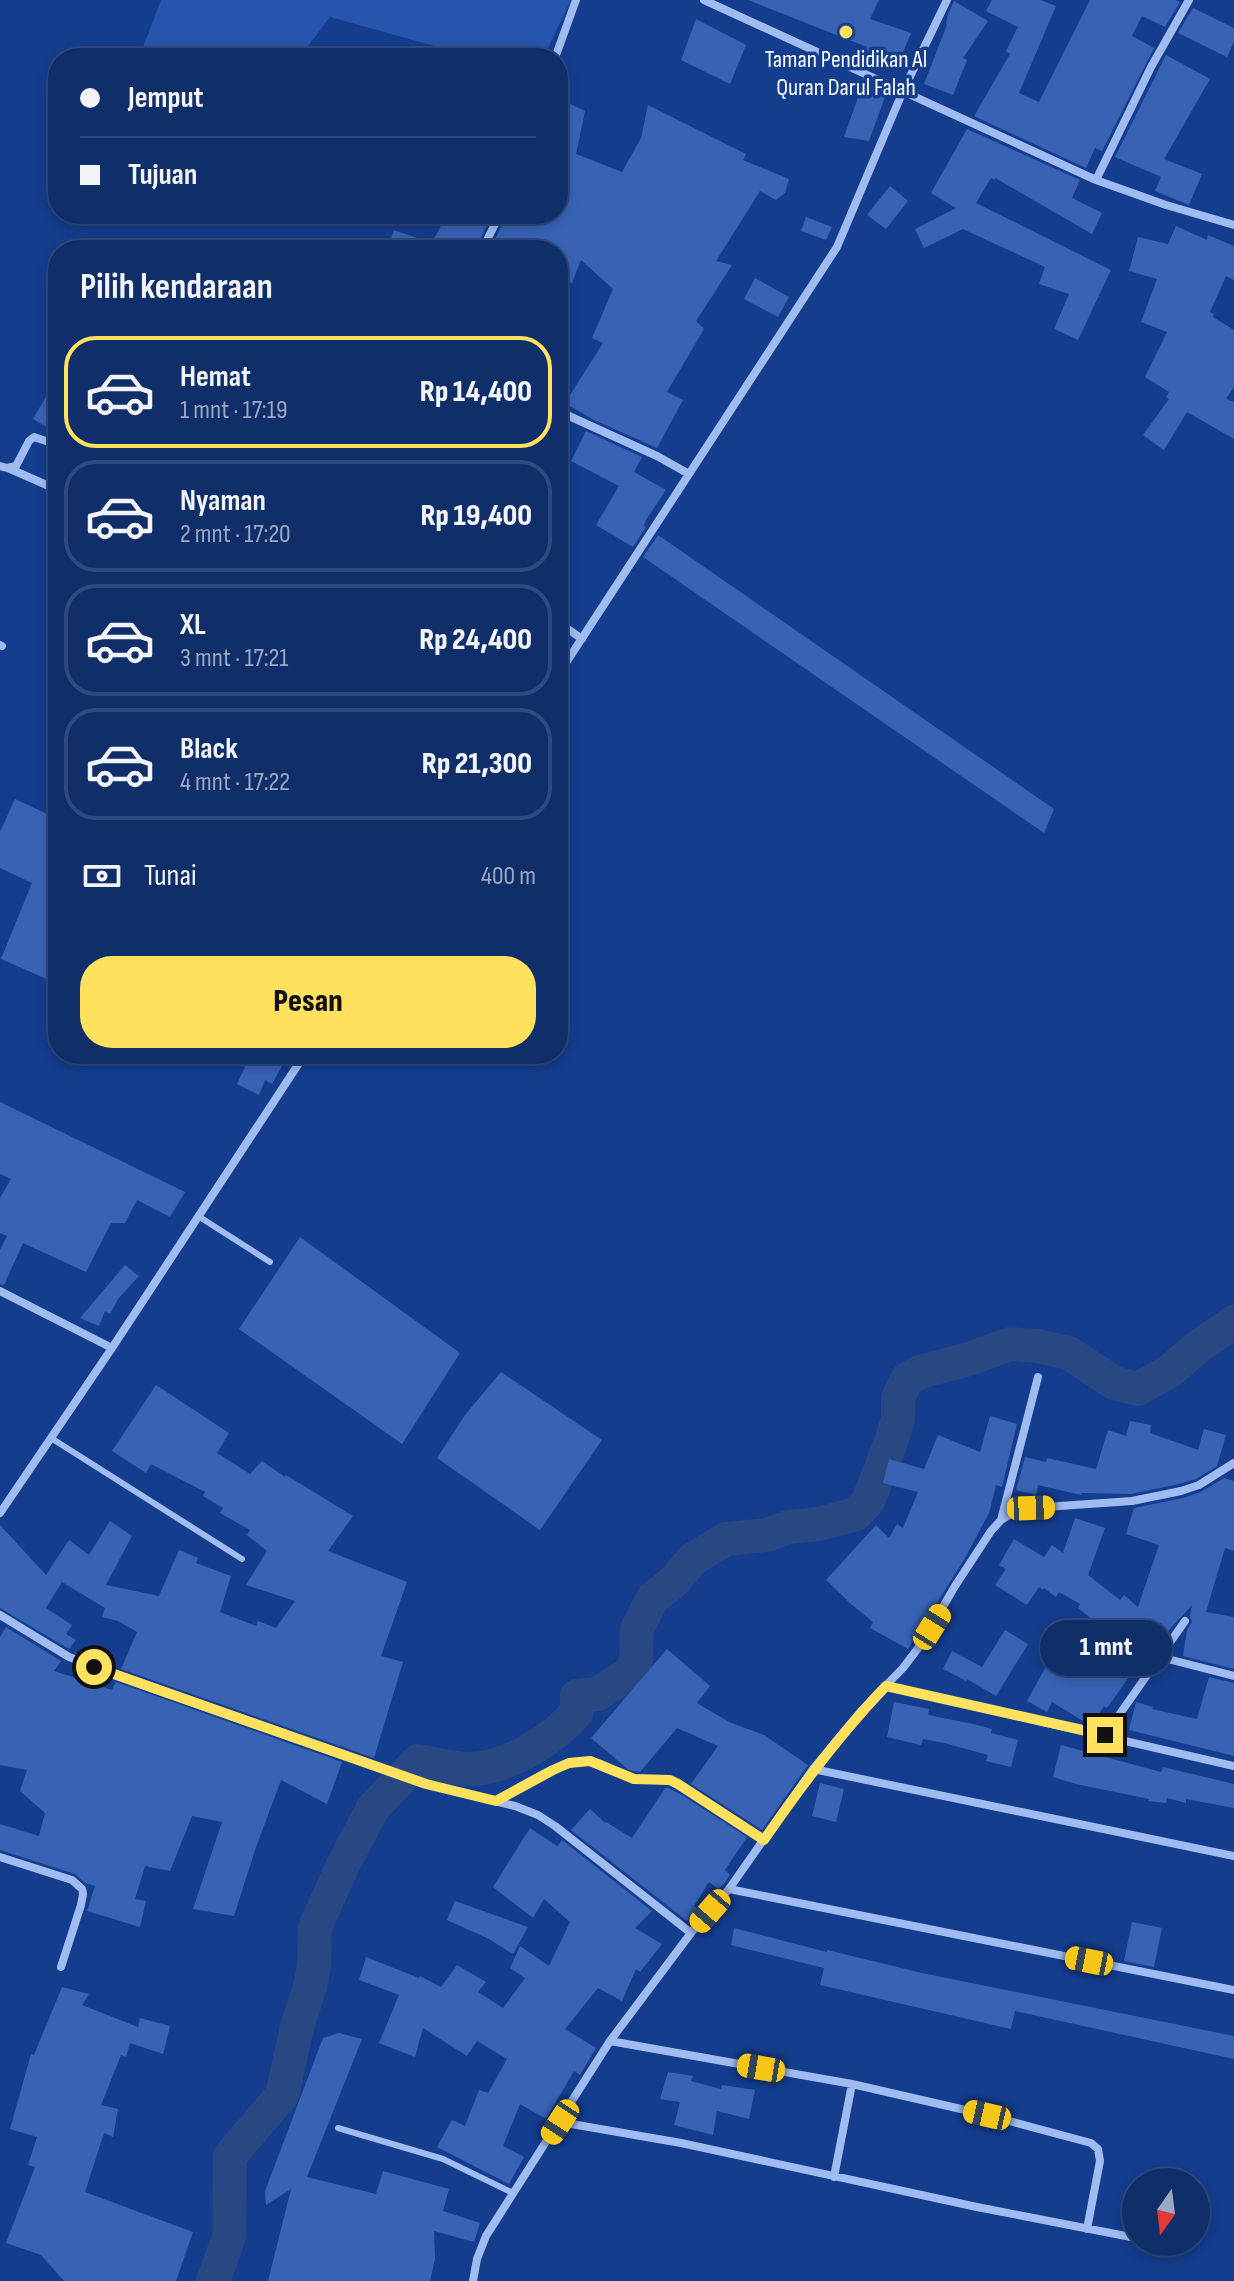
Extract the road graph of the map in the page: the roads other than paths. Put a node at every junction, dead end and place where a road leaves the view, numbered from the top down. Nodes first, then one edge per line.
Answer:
1 (576, 0) edge
2 (704, 0) edge
3 (947, 0) edge
4 (1189, 0) edge
5 (559, 48) edge
6 (903, 91) junction
7 (1096, 180) junction
8 (1234, 225) edge
9 (568, 416) edge
10 (48, 442) edge
11 (4, 467) edge
12 (689, 474) junction
13 (48, 486) edge
14 (568, 629) edge
15 (582, 639) junction
16 (568, 660) edge
17 (298, 1064) edge
18 (198, 1216) junction
19 (270, 1262) dead end
20 (0, 1291) edge
21 (112, 1348) junction
22 (1038, 1377) dead end
23 (51, 1438) junction
24 (1234, 1463) edge
25 (0, 1513) edge
26 (1001, 1520) junction
27 (242, 1559) dead end
28 (0, 1615) edge
29 (1185, 1621) dead end
30 (1160, 1657) junction
31 (1234, 1676) edge
32 (886, 1686) junction
33 (1105, 1735) junction
34 (1234, 1766) edge
35 (813, 1769) junction
36 (496, 1801) junction
37 (764, 1840) junction
38 (1234, 1856) edge
39 (0, 1857) edge
40 (729, 1889) junction
41 (691, 1933) junction
42 (61, 1967) dead end
43 (1234, 1990) edge
44 (610, 2041) junction
45 (852, 2084) junction
46 (560, 2122) junction
47 (338, 2128) dead end
48 (834, 2177) junction
49 (513, 2193) junction
50 (1087, 2229) junction
51 (1122, 2235) edge
52 (473, 2281) edge

1 - 5 street
2 - 6 street
3 - 6 street
4 - 7 street
6 - 7 street
6 - 12 street
7 - 8 street
9 - 12 street
10 - 11 street
11 - 13 street
12 - 15 street
14 - 15 street
15 - 16 street
17 - 18 street
18 - 19 lane
18 - 21 street
20 - 21 street
21 - 23 street
22 - 26 street
23 - 25 street
23 - 27 lane
24 - 26 street
26 - 32 street
28 - 36 street
29 - 30 street
30 - 31 street
30 - 33 street
32 - 33 street
32 - 35 street
33 - 34 street
35 - 37 street
35 - 38 street
36 - 37 street
36 - 41 street
37 - 40 street
39 - 42 street
40 - 41 street
40 - 43 street
41 - 44 street
44 - 45 street
44 - 46 street
45 - 48 street
45 - 50 street
46 - 48 street
46 - 49 street
47 - 49 lane
48 - 50 street
49 - 52 street
50 - 51 street

